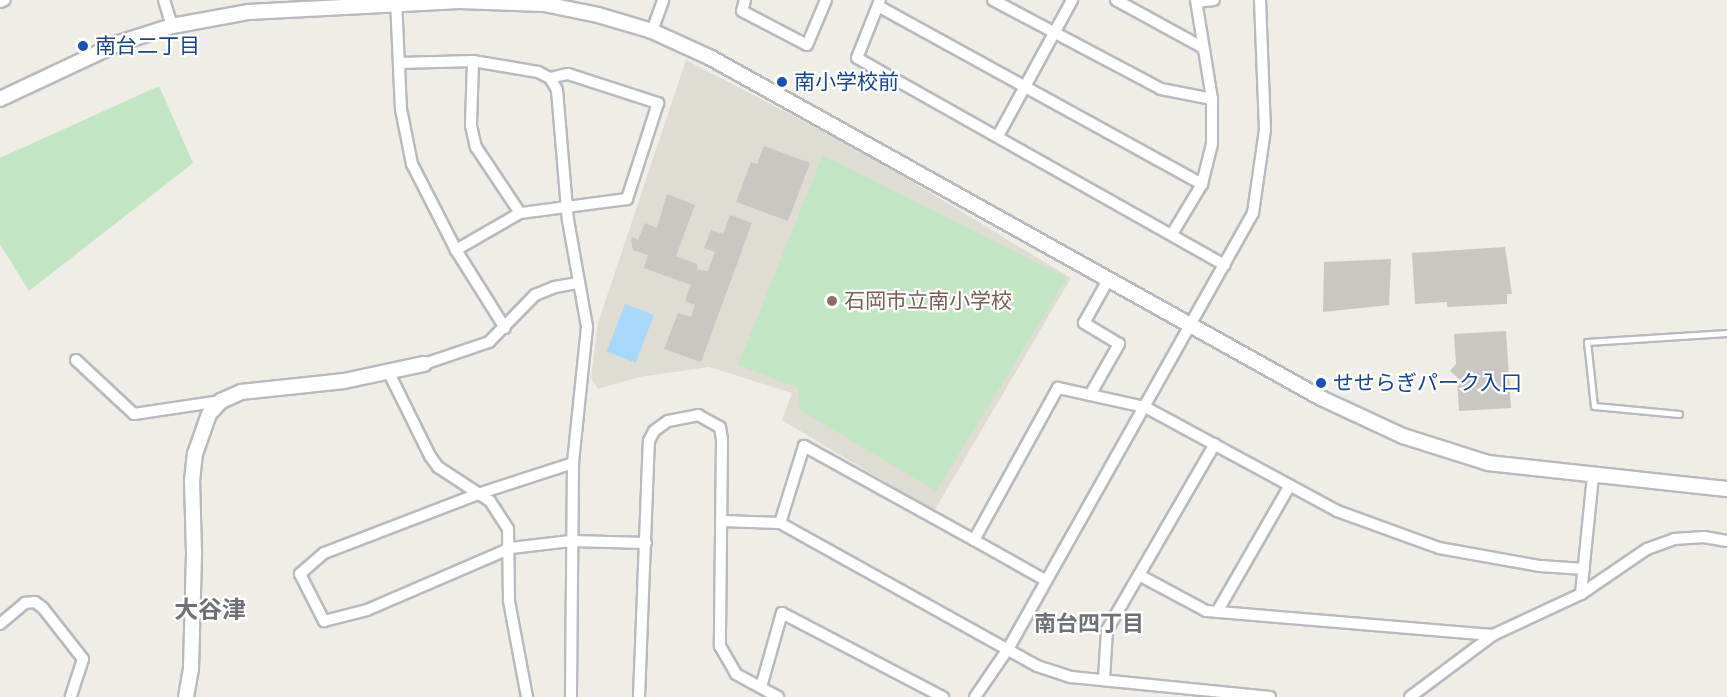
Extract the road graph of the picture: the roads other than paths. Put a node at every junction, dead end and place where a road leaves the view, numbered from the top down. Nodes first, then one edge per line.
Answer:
1 (4, 0) edge
2 (165, 0) edge
3 (663, 0) edge
4 (746, 0) edge
5 (826, 0) edge
6 (993, 0) edge
7 (1072, 0) edge
8 (1116, 0) edge
9 (1214, 0) edge
10 (1260, 0) edge
11 (1196, 1) edge
12 (0, 2) edge
13 (396, 2) edge
14 (879, 3) edge
15 (172, 26) junction
16 (652, 31) junction
17 (1053, 34) junction
18 (1202, 47) junction
19 (473, 61) junction
20 (399, 63) junction
21 (550, 78) junction
22 (1026, 84) junction
23 (0, 99) edge
24 (1212, 99) junction
25 (998, 136) junction
26 (1202, 184) junction
27 (567, 208) junction
28 (520, 213) junction
29 (1172, 234) junction
30 (456, 250) junction
31 (1225, 265) junction
32 (1108, 280) junction
33 (577, 283) junction
34 (1191, 325) junction
35 (506, 328) junction
36 (1727, 333) edge
37 (76, 360) dead end
38 (424, 364) joint
39 (389, 373) junction
40 (1090, 395) junction
41 (221, 401) junction
42 (1145, 407) junction
43 (1678, 414) dead end
44 (1215, 444) junction
45 (573, 463) junction
46 (1593, 477) junction
47 (1290, 485) junction
48 (1727, 489) edge
49 (478, 494) junction
50 (721, 521) junction
51 (780, 523) junction
52 (974, 540) junction
53 (571, 541) junction
54 (1727, 542) edge
55 (646, 543) junction
56 (511, 548) junction
57 (1584, 569) junction
58 (1139, 575) junction
59 (1046, 580) junction
60 (1581, 594) junction
61 (1217, 612) junction
62 (0, 624) edge
63 (1493, 635) junction
64 (1008, 650) junction
65 (1104, 678) junction
66 (761, 687) junction
67 (71, 697) edge
68 (186, 697) edge
69 (527, 697) edge
70 (571, 697) edge
71 (639, 697) edge
72 (778, 697) edge
73 (942, 697) edge
74 (975, 697) edge
75 (1270, 697) edge
76 (1410, 697) edge

1 - 12 street
2 - 15 street
3 - 16 street
4 - 5 street
6 - 17 street
7 - 17 street
8 - 18 street
9 - 11 street
10 - 31 street
11 - 18 street
13 - 15 street
13 - 16 street
13 - 20 street
14 - 22 street
14 - 25 street
15 - 23 street
16 - 32 street
17 - 22 street
17 - 24 street
18 - 24 street
19 - 20 street
19 - 21 street
19 - 28 street
20 - 30 street
21 - 27 street
21 - 27 street
22 - 25 street
22 - 26 street
24 - 26 street
25 - 29 street
26 - 29 street
27 - 28 street
27 - 33 street
28 - 30 street
29 - 31 street
30 - 35 street
31 - 34 street
32 - 34 street
32 - 40 street
33 - 35 street
33 - 45 street
34 - 42 street
34 - 46 street
35 - 38 street
36 - 43 lane
37 - 41 street
38 - 39 street
39 - 41 street
39 - 49 street
40 - 42 street
40 - 52 street
41 - 68 street
42 - 44 street
42 - 59 street
44 - 47 street
44 - 58 street
45 - 49 street
45 - 53 street
46 - 48 street
46 - 57 street
47 - 57 street
47 - 61 street
49 - 56 street
49 - 56 street
50 - 51 street
50 - 55 street
50 - 66 street
51 - 52 street
51 - 64 street
52 - 59 street
53 - 55 street
53 - 56 street
53 - 70 street
54 - 60 street
55 - 71 street
56 - 69 street
57 - 60 street
58 - 61 street
58 - 65 street
59 - 64 street
60 - 63 street
61 - 63 street
62 - 67 street
63 - 76 street
64 - 65 street
64 - 74 street
65 - 75 street
66 - 72 street
66 - 73 street

